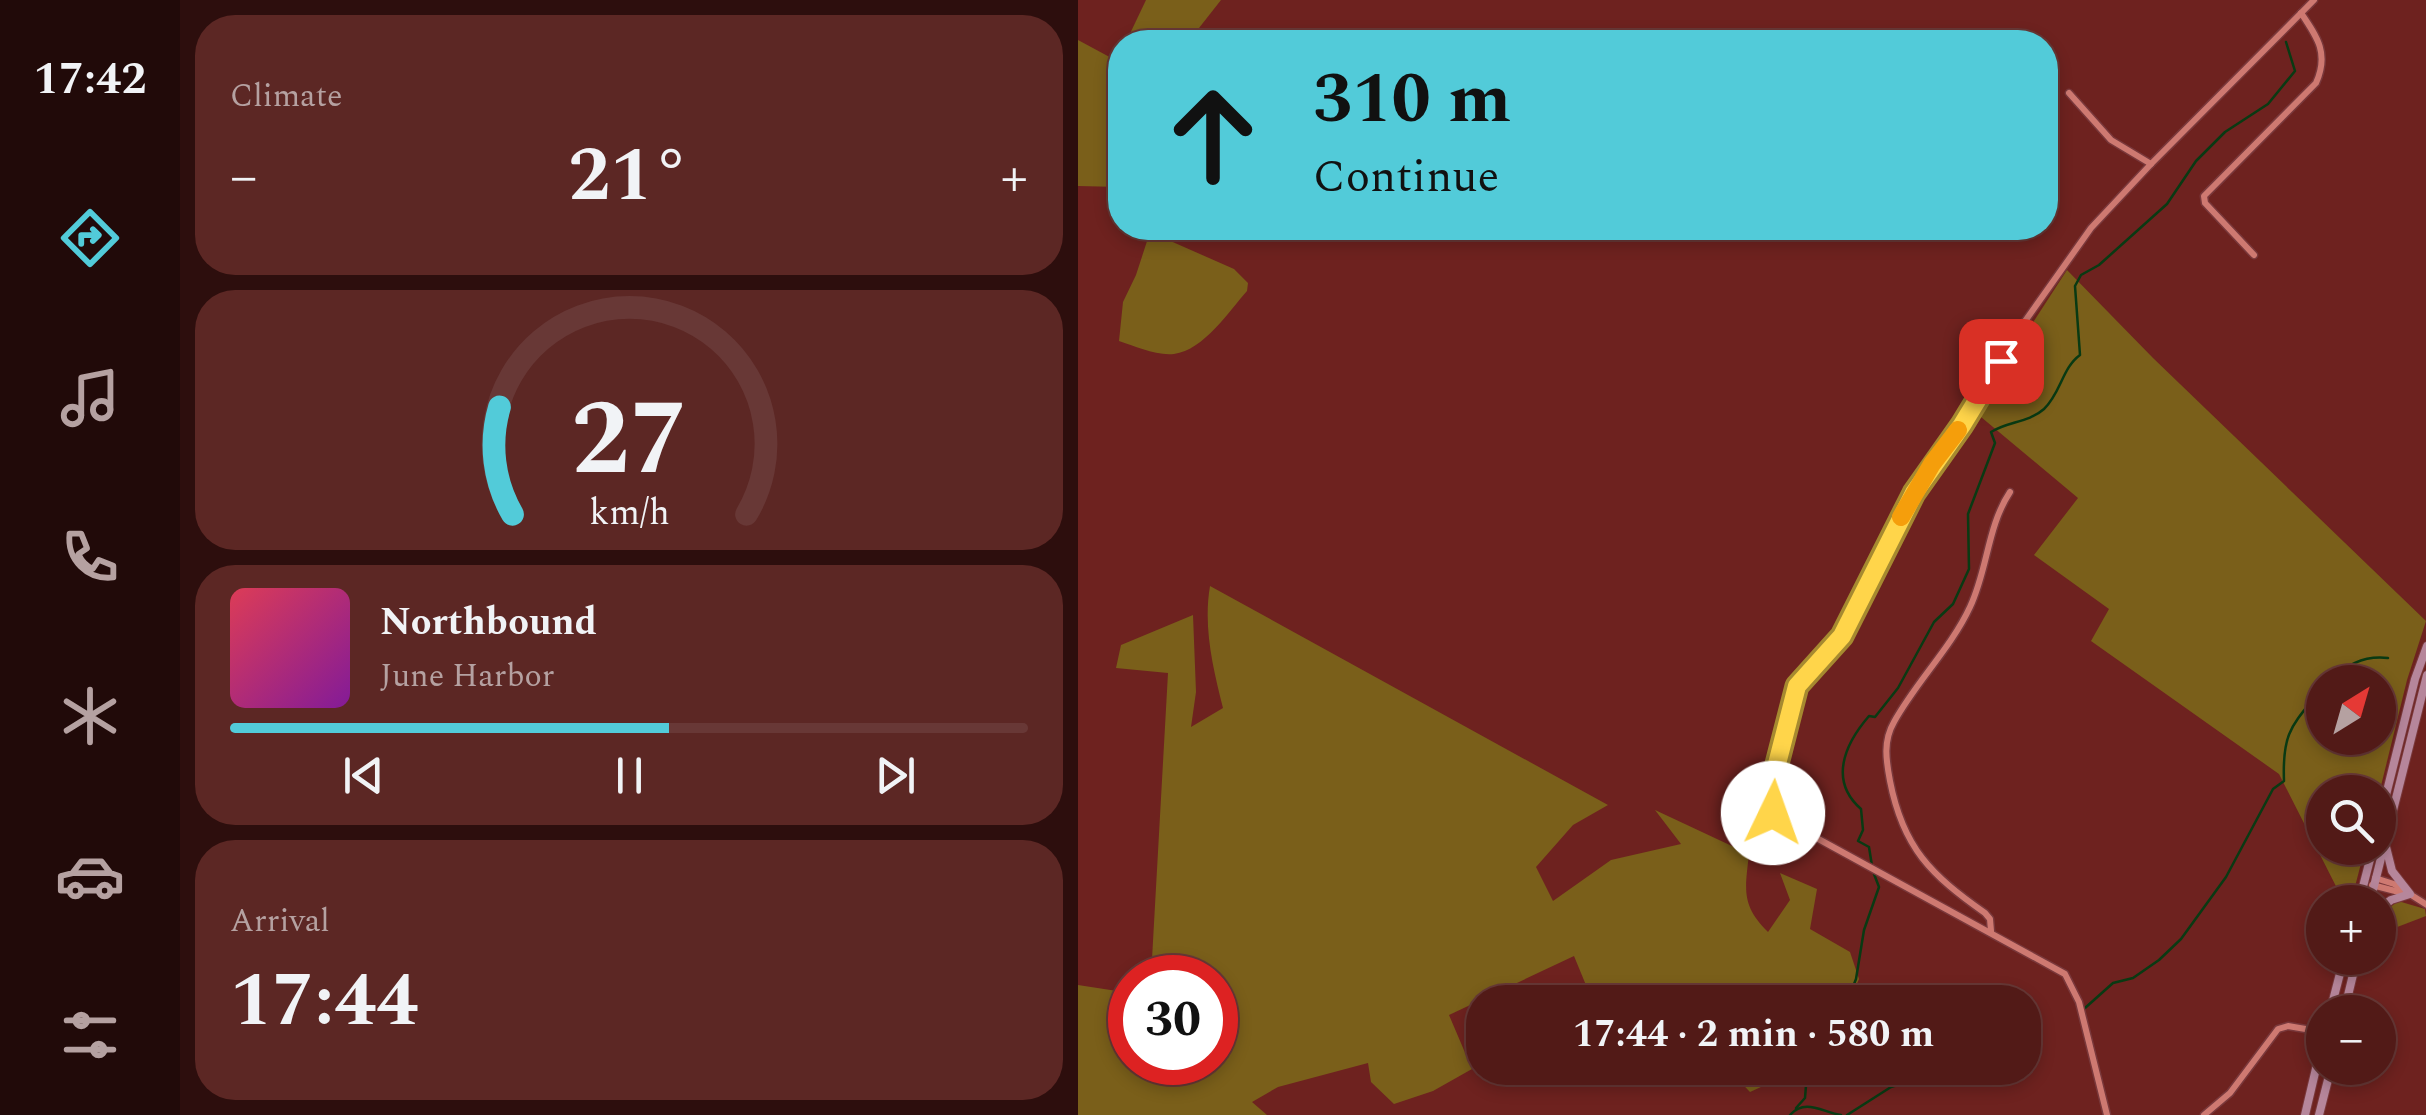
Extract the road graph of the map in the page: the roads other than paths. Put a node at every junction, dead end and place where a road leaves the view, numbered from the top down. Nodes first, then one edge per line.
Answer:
1 (2314, 0) edge
2 (2301, 13) junction
3 (2069, 93) dead end
4 (2150, 164) junction
5 (2254, 255) dead end
6 (2010, 492) dead end
7 (2426, 646) edge
8 (2426, 675) edge
9 (2391, 775) edge
10 (2396, 797) edge
11 (2371, 865) edge
12 (2376, 865) edge
13 (2391, 865) edge
14 (2370, 880) junction
15 (2368, 885) edge
16 (2370, 885) edge
17 (2410, 894) junction
18 (2396, 898) edge
19 (2426, 905) edge
20 (1991, 931) junction
21 (2306, 1031) edge
22 (2312, 1085) edge
23 (2327, 1085) edge
24 (2108, 1115) edge
25 (2204, 1115) edge
26 (2305, 1115) edge
27 (2319, 1115) edge

1 - 2 street
2 - 4 street
2 - 5 street
3 - 4 street
4 - 20 street
6 - 20 street
7 - 9 main road
8 - 10 main road
11 - 14 main road
12 - 14 main road
13 - 17 main road
14 - 15 main road
14 - 16 main road
14 - 17 street
14 - 17 street
17 - 18 main road
17 - 19 street
20 - 24 street
21 - 25 street
22 - 26 main road
23 - 27 main road

